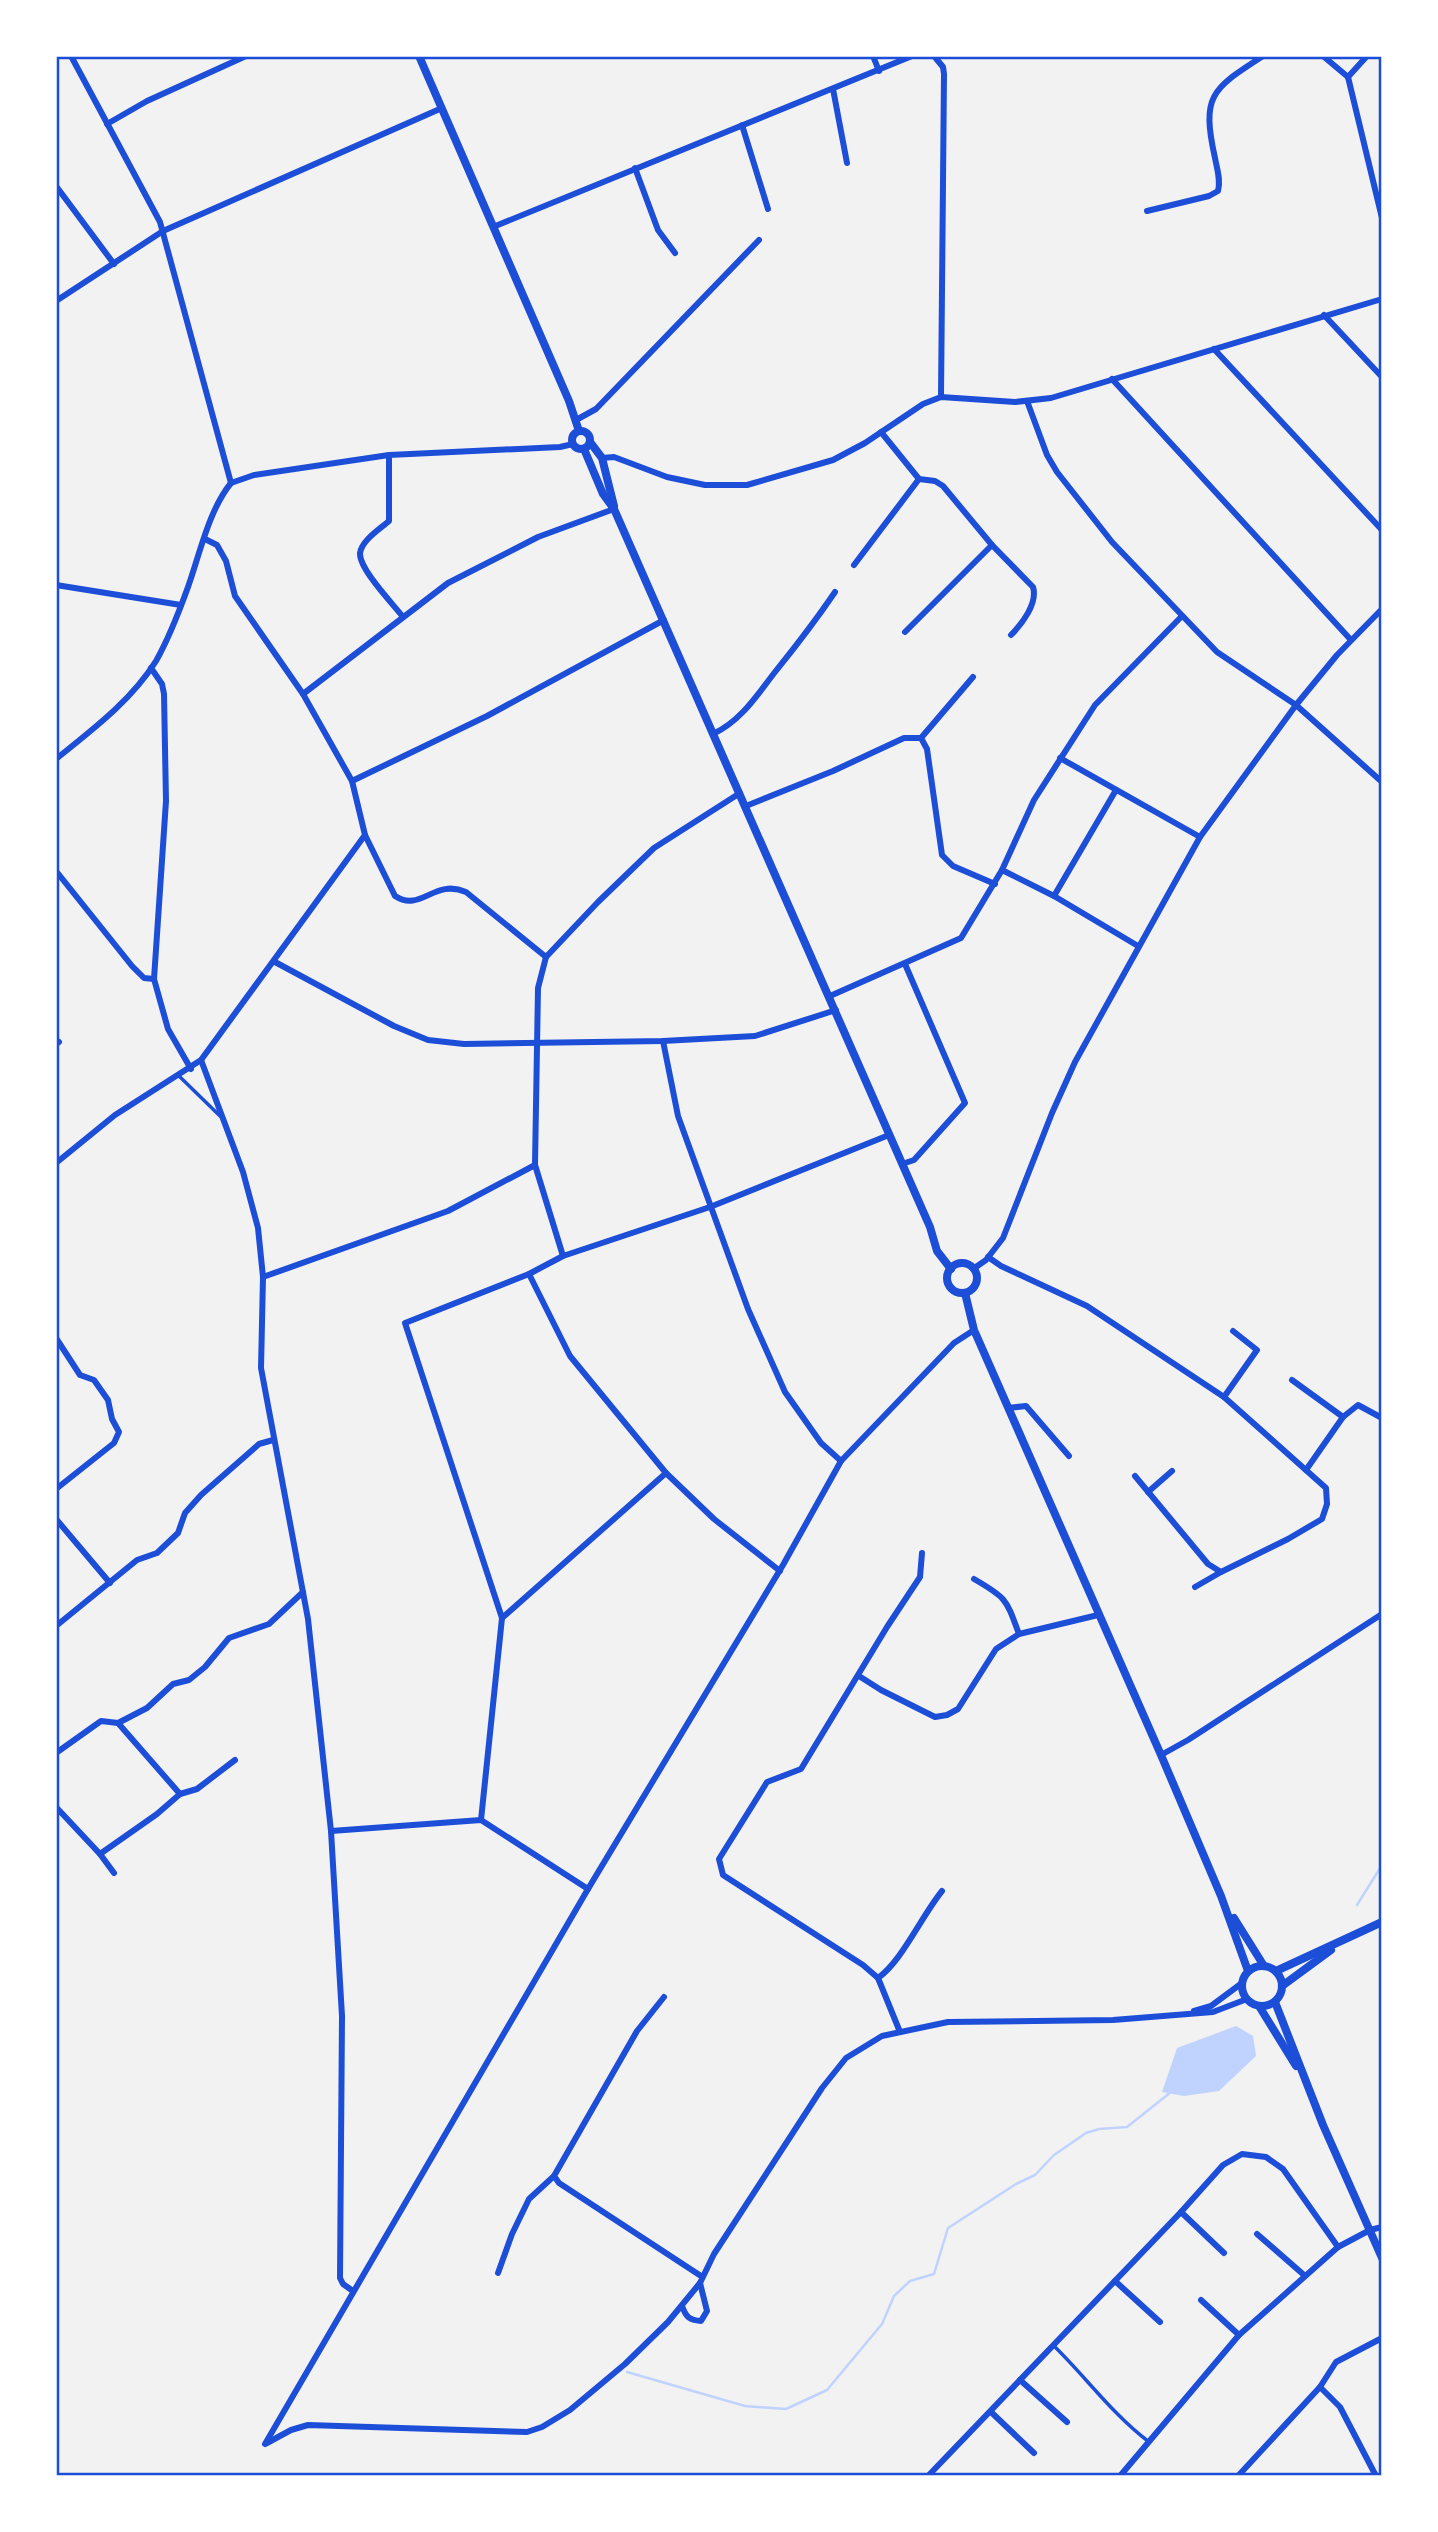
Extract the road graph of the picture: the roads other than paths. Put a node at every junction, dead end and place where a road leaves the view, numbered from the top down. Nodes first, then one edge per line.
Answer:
1 (71, 56) edge
2 (246, 56) edge
3 (419, 56) edge
4 (873, 56) edge
5 (912, 56) edge
6 (934, 56) edge
7 (1263, 56) edge
8 (1323, 56) edge
9 (1367, 56) edge
10 (879, 71) junction
11 (1348, 77) junction
12 (833, 89) junction
13 (442, 107) junction
14 (107, 124) junction
15 (742, 125) junction
16 (847, 163) dead end
17 (635, 168) junction
18 (56, 186) edge
19 (768, 209) dead end
20 (1147, 211) dead end
21 (1382, 218) edge
22 (493, 226) junction
23 (163, 231) junction
24 (759, 240) dead end
25 (675, 253) dead end
26 (114, 264) junction
27 (1382, 299) edge
28 (56, 301) edge
29 (1324, 315) junction
30 (1214, 349) junction
31 (1382, 377) edge
32 (1112, 380) junction
33 (941, 397) junction
34 (1027, 401) junction
35 (576, 420) junction
36 (579, 431) junction
37 (881, 432) junction
38 (573, 444) junction
39 (587, 445) junction
40 (389, 455) junction
41 (602, 458) junction
42 (919, 479) junction
43 (231, 483) junction
44 (614, 509) junction
45 (1382, 530) edge
46 (205, 539) junction
47 (992, 545) junction
48 (854, 565) dead end
49 (56, 584) edge
50 (835, 592) dead end
51 (181, 605) junction
52 (1382, 609) edge
53 (1182, 616) junction
54 (403, 617) junction
55 (664, 620) junction
56 (905, 632) dead end
57 (1011, 635) dead end
58 (1351, 640) junction
59 (151, 668) junction
60 (973, 677) dead end
61 (303, 694) junction
62 (1296, 705) junction
63 (713, 734) junction
64 (921, 738) junction
65 (1060, 758) junction
66 (56, 759) edge
67 (352, 781) junction
68 (1382, 782) edge
69 (1116, 790) junction
70 (740, 793) junction
71 (747, 806) junction
72 (365, 835) junction
73 (1200, 837) junction
74 (1002, 870) junction
75 (56, 871) edge
76 (995, 884) junction
77 (1054, 896) junction
78 (1138, 946) junction
79 (546, 957) junction
80 (275, 962) junction
81 (905, 964) junction
82 (154, 979) junction
83 (830, 996) junction
84 (836, 1010) junction
85 (536, 1041) junction
86 (663, 1041) junction
87 (201, 1060) junction
88 (191, 1069) junction
89 (179, 1076) junction
90 (221, 1116) junction
91 (889, 1135) junction
92 (56, 1163) edge
93 (902, 1164) junction
94 (535, 1165) junction
95 (710, 1207) junction
96 (563, 1256) junction
97 (988, 1257) junction
98 (951, 1269) junction
99 (973, 1269) junction
100 (529, 1274) junction
101 (263, 1277) junction
102 (965, 1293) junction
103 (974, 1329) junction
104 (1233, 1331) dead end
105 (56, 1338) edge
106 (1292, 1380) dead end
107 (1224, 1397) junction
108 (1008, 1408) junction
109 (1343, 1417) junction
110 (1382, 1418) edge
111 (273, 1440) junction
112 (1069, 1457) dead end
113 (841, 1461) junction
114 (1306, 1470) junction
115 (1172, 1471) dead end
116 (666, 1473) junction
117 (1135, 1476) dead end
118 (56, 1489) edge
119 (1148, 1492) junction
120 (56, 1519) edge
121 (922, 1553) dead end
122 (780, 1571) junction
123 (1221, 1572) junction
124 (974, 1579) dead end
125 (110, 1583) junction
126 (1195, 1587) dead end
127 (303, 1592) junction
128 (1382, 1614) edge
129 (1098, 1615) junction
130 (502, 1618) junction
131 (56, 1626) edge
132 (1019, 1634) junction
133 (859, 1676) junction
134 (118, 1723) junction
135 (56, 1753) edge
136 (1161, 1755) junction
137 (235, 1760) dead end
138 (180, 1794) junction
139 (56, 1807) edge
140 (481, 1819) junction
141 (331, 1831) junction
142 (100, 1854) junction
143 (114, 1873) dead end
144 (588, 1889) junction
145 (942, 1891) dead end
146 (1221, 1896) junction
147 (1382, 1922) edge
148 (1348, 1938) junction
149 (1264, 1966) junction
150 (1248, 1971) junction
151 (1276, 1971) junction
152 (878, 1978) junction
153 (1242, 1983) junction
154 (1282, 1986) junction
155 (664, 1997) dead end
156 (1247, 1999) junction
157 (1275, 2001) junction
158 (1259, 2006) junction
159 (1182, 2014) junction
160 (900, 2032) junction
161 (1304, 2079) junction
162 (554, 2176) junction
163 (1181, 2212) junction
164 (1382, 2227) edge
165 (1370, 2230) junction
166 (1257, 2234) dead end
167 (1338, 2247) junction
168 (1224, 2253) dead end
169 (1382, 2258) edge
170 (498, 2273) dead end
171 (1304, 2275) junction
172 (700, 2279) junction
173 (1115, 2281) junction
174 (353, 2291) junction
175 (1200, 2301) dead end
176 (682, 2306) junction
177 (1160, 2322) dead end
178 (1239, 2335) junction
179 (1382, 2338) edge
180 (1053, 2345) junction
181 (1020, 2380) junction
182 (1320, 2387) junction
183 (991, 2412) junction
184 (1067, 2422) dead end
185 (1149, 2442) junction
186 (1034, 2453) dead end
187 (928, 2476) edge
188 (1120, 2476) edge
189 (1238, 2476) edge
190 (1376, 2476) edge

1 - 14 street
2 - 14 street
3 - 13 street
4 - 10 street
5 - 10 street
6 - 33 street
7 - 20 street
8 - 11 street
9 - 11 street
10 - 12 street
11 - 21 street
12 - 15 street
12 - 16 street
13 - 22 street
13 - 23 street
14 - 23 street
15 - 17 street
15 - 19 street
17 - 22 street
17 - 25 street
18 - 26 street
22 - 35 street
23 - 26 street
23 - 43 street
24 - 35 street
26 - 28 street
27 - 29 street
29 - 30 street
29 - 31 street
30 - 32 street
30 - 45 street
32 - 34 street
32 - 58 street
33 - 34 street
33 - 37 street
34 - 53 street
35 - 36 street
36 - 38 street
36 - 39 street
37 - 41 street
37 - 42 street
38 - 39 street
38 - 40 street
39 - 41 street
39 - 44 street
40 - 43 street
40 - 54 street
41 - 44 street
42 - 47 street
42 - 48 street
43 - 46 street
44 - 54 street
44 - 55 street
46 - 51 street
46 - 61 street
47 - 56 street
47 - 57 street
49 - 51 street
50 - 63 street
51 - 59 street
52 - 58 street
53 - 62 street
53 - 65 street
54 - 61 street
55 - 63 street
55 - 67 street
58 - 62 street
59 - 66 street
59 - 82 street
60 - 64 street
61 - 67 street
62 - 68 street
62 - 73 street
63 - 70 street
64 - 71 street
64 - 76 street
65 - 69 street
65 - 74 street
67 - 72 street
69 - 73 street
69 - 77 street
70 - 71 street
70 - 79 street
71 - 83 street
72 - 79 street
72 - 80 street
73 - 78 street
74 - 76 street
74 - 77 street
75 - 82 street
76 - 81 street
77 - 78 street
78 - 97 street
79 - 85 street
80 - 85 street
80 - 87 street
81 - 83 street
81 - 93 street
82 - 88 street
83 - 84 street
84 - 86 street
84 - 91 street
85 - 86 street
85 - 94 street
86 - 95 street
87 - 88 street
87 - 90 street
88 - 89 street
89 - 90 lane
89 - 92 street
90 - 101 street
91 - 93 street
91 - 95 street
93 - 98 street
94 - 96 street
94 - 101 street
95 - 96 street
95 - 113 street
96 - 100 street
97 - 99 street
97 - 107 street
98 - 99 street
98 - 102 street
99 - 102 street
100 - 116 street
100 - 130 street
101 - 111 street
102 - 103 street
103 - 108 street
103 - 113 street
104 - 107 street
105 - 118 street
106 - 109 street
107 - 114 street
108 - 112 street
108 - 129 street
109 - 110 street
109 - 114 street
111 - 125 street
111 - 127 street
113 - 122 street
114 - 123 street
115 - 119 street
116 - 122 street
116 - 130 street
117 - 119 street
119 - 123 street
120 - 125 street
121 - 133 street
122 - 144 street
123 - 126 street
124 - 132 street
125 - 131 street
127 - 134 street
127 - 141 street
128 - 136 street
129 - 132 street
129 - 136 street
130 - 140 street
132 - 133 street
133 - 152 street
134 - 135 street
134 - 138 street
136 - 146 street
137 - 138 street
138 - 142 street
139 - 142 street
140 - 141 street
140 - 144 street
141 - 174 street
142 - 143 street
144 - 174 street
145 - 152 street
146 - 149 street
146 - 150 street
147 - 148 street
148 - 151 street
148 - 154 street
149 - 150 street
149 - 151 street
150 - 153 street
151 - 154 street
152 - 160 street
153 - 156 street
153 - 159 street
154 - 157 street
155 - 162 street
156 - 158 street
156 - 159 street
157 - 158 street
157 - 161 street
158 - 161 street
159 - 160 street
160 - 172 street
161 - 165 street
162 - 170 street
162 - 172 street
163 - 167 street
163 - 168 street
163 - 173 street
164 - 165 street
165 - 167 street
165 - 169 street
166 - 171 street
167 - 171 street
171 - 178 street
172 - 176 street
172 - 176 street
173 - 177 street
173 - 180 street
174 - 176 street
175 - 178 street
178 - 185 street
179 - 182 street
180 - 181 street
180 - 185 lane
181 - 183 street
181 - 184 street
182 - 189 street
182 - 190 street
183 - 186 street
183 - 187 street
185 - 188 street

